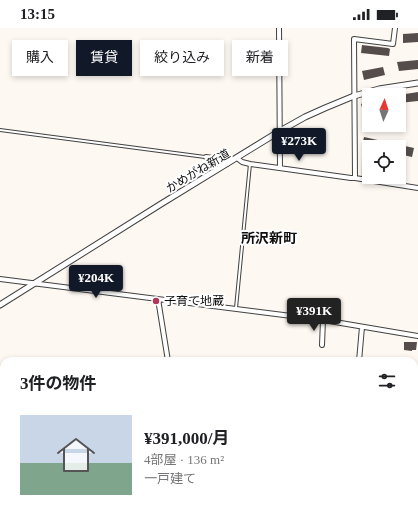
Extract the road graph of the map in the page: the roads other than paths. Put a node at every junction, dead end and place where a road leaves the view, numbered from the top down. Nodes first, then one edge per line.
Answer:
1 (279, 28) edge
2 (395, 28) edge
3 (418, 82) edge
4 (354, 96) junction
5 (0, 130) edge
6 (280, 131) junction
7 (206, 157) joint
8 (237, 158) junction
9 (227, 164) junction
10 (250, 164) junction
11 (280, 168) junction
12 (355, 178) junction
13 (418, 188) edge
14 (0, 278) edge
15 (36, 282) junction
16 (158, 299) junction
17 (0, 305) edge
18 (236, 308) junction
19 (323, 320) junction
20 (362, 327) junction
21 (418, 336) edge
22 (322, 345) dead end
23 (167, 357) edge
24 (360, 357) edge

1 - 6 street
2 - 4 street
3 - 4 street, かめがね新道
4 - 6 street, かめがね新道
4 - 12 street
5 - 7 lane
6 - 8 street, かめがね新道
6 - 11 street
7 - 9 street
8 - 9 street, かめがね新道
8 - 10 street
9 - 15 street, かめがね新道
10 - 11 street
10 - 18 lane
11 - 12 street
12 - 13 street
14 - 15 street
15 - 16 street
15 - 17 street, かめがね新道
16 - 18 street
16 - 23 street
18 - 19 street
19 - 20 street
19 - 22 street
20 - 21 street
20 - 24 street

